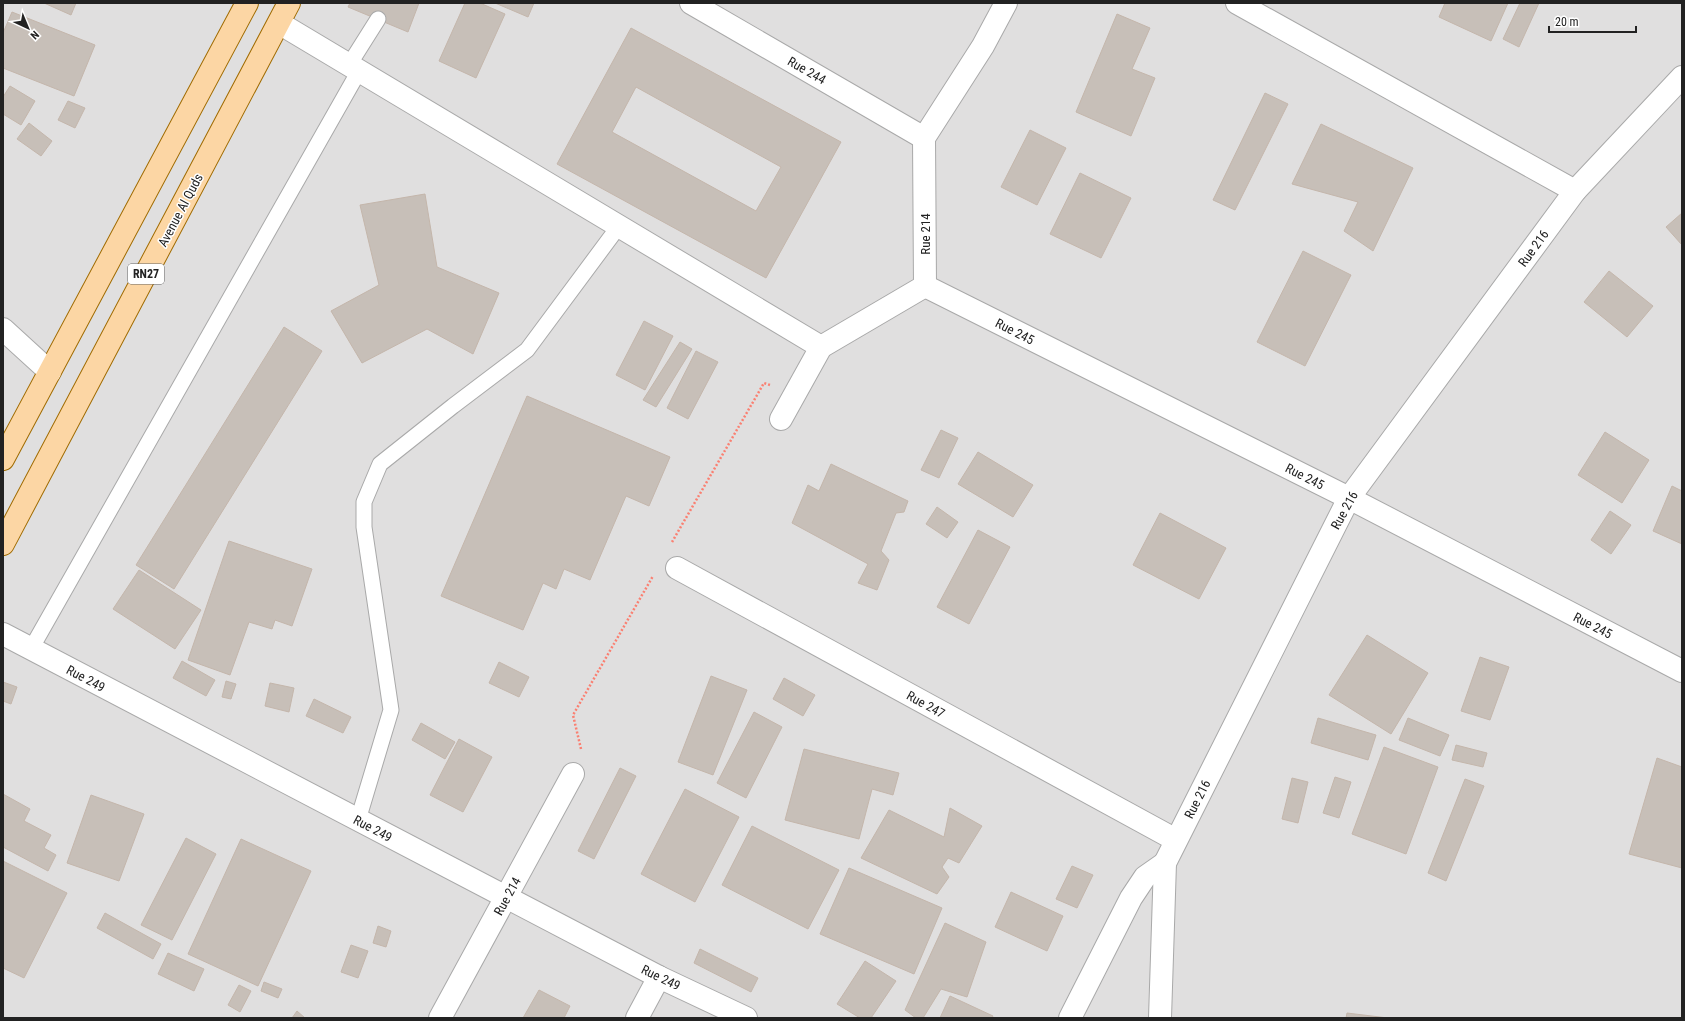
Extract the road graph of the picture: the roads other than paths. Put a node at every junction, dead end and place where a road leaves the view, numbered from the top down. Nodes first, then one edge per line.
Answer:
1 (247, 3) edge
2 (289, 3) edge
3 (691, 3) edge
4 (1006, 3) edge
5 (1236, 3) edge
6 (378, 19) dead end
7 (279, 23) junction
8 (354, 68) junction
9 (1682, 77) edge
10 (924, 138) junction
11 (1575, 191) junction
12 (619, 226) junction
13 (925, 286) junction
14 (3, 329) edge
15 (821, 347) junction
16 (50, 372) junction
17 (781, 419) dead end
18 (3, 459) edge
19 (1349, 498) junction
20 (3, 544) edge
21 (677, 568) dead end
22 (3, 634) edge
23 (31, 649) junction
24 (1682, 671) edge
25 (573, 774) dead end
26 (358, 820) junction
27 (1176, 840) junction
28 (1165, 863) junction
29 (506, 897) junction
30 (659, 977) junction
31 (440, 1018) edge
32 (637, 1018) edge
33 (746, 1018) edge
34 (1070, 1018) edge
35 (1160, 1018) edge

1 - 16 main road, RN27
2 - 7 main road, Avenue Al Quds / RN27
3 - 10 street, Rue 244
4 - 10 street
5 - 11 street
6 - 8 lane
7 - 8 street
7 - 20 main road, Avenue Al Quds / RN27
8 - 12 street
8 - 23 lane
9 - 11 street, Rue 216
10 - 13 street, Rue 214
11 - 19 street, Rue 216
12 - 15 street
12 - 26 lane
13 - 15 street
13 - 19 street, Rue 245
14 - 16 street
15 - 17 street
16 - 18 main road, RN27
19 - 24 street, Rue 245
19 - 27 street, Rue 216
21 - 27 street, Rue 247
22 - 23 street, Rue 249
23 - 26 street, Rue 249
25 - 29 street, Rue 214
26 - 29 street, Rue 249
27 - 28 street, Rue 216
28 - 34 street
28 - 35 street, Rue 216
29 - 30 street, Rue 249
29 - 31 street, Rue 214
30 - 32 street
30 - 33 street, Rue 249

